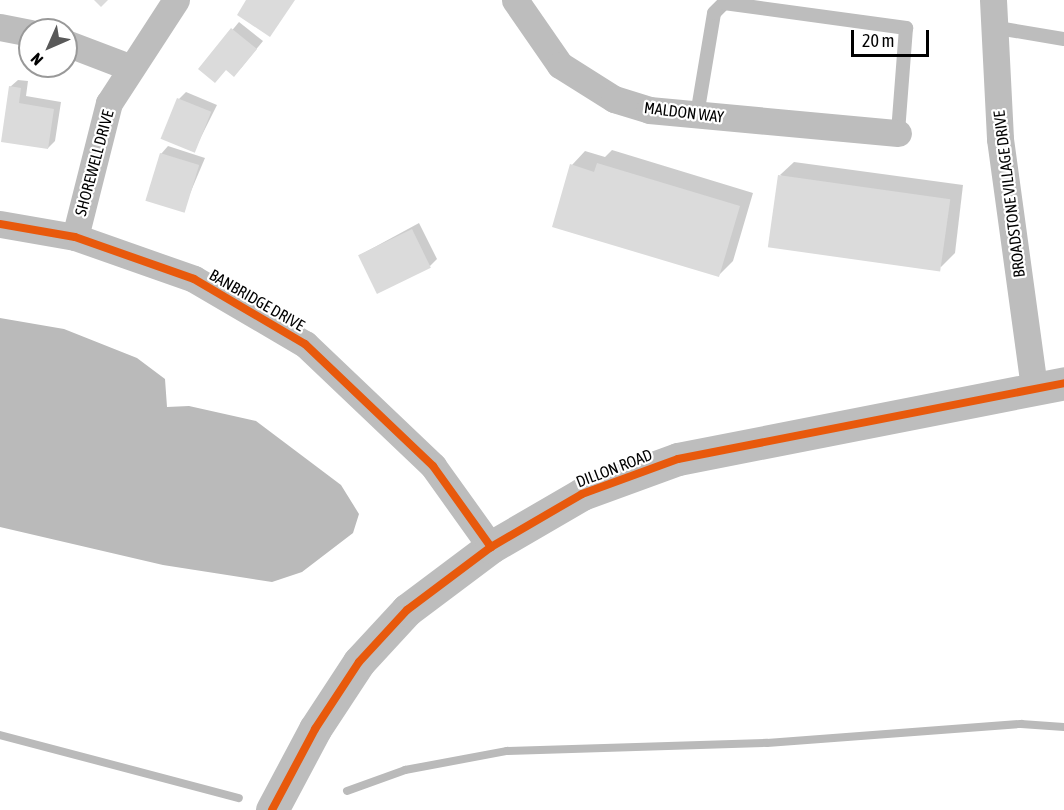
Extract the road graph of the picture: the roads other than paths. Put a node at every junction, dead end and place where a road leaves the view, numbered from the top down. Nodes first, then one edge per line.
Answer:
1 (176, 0) edge
2 (516, 0) edge
3 (993, 0) edge
4 (0, 27) edge
5 (992, 27) junction
6 (18, 31) edge
7 (1064, 39) edge
8 (78, 48) edge
9 (129, 67) junction
10 (697, 115) junction
11 (898, 133) joint
12 (0, 224) edge
13 (75, 237) junction
14 (1049, 385) edge
15 (491, 547) junction
16 (272, 810) edge

1 - 9 street, SHOREWELL DRIVE
2 - 10 street, MALDON WAY
3 - 5 street, BROADSTONE VILLAGE DRIVE
4 - 6 street
5 - 7 lane
5 - 14 street, BROADSTONE VILLAGE DRIVE
8 - 9 street
9 - 13 street, SHOREWELL DRIVE
10 - 11 street, MALDON WAY
10 - 11 lane
12 - 13 street, BANBRIDGE DRIVE
13 - 15 street, BANBRIDGE DRIVE
14 - 15 street, DILLON ROAD
15 - 16 street, DILLON ROAD

